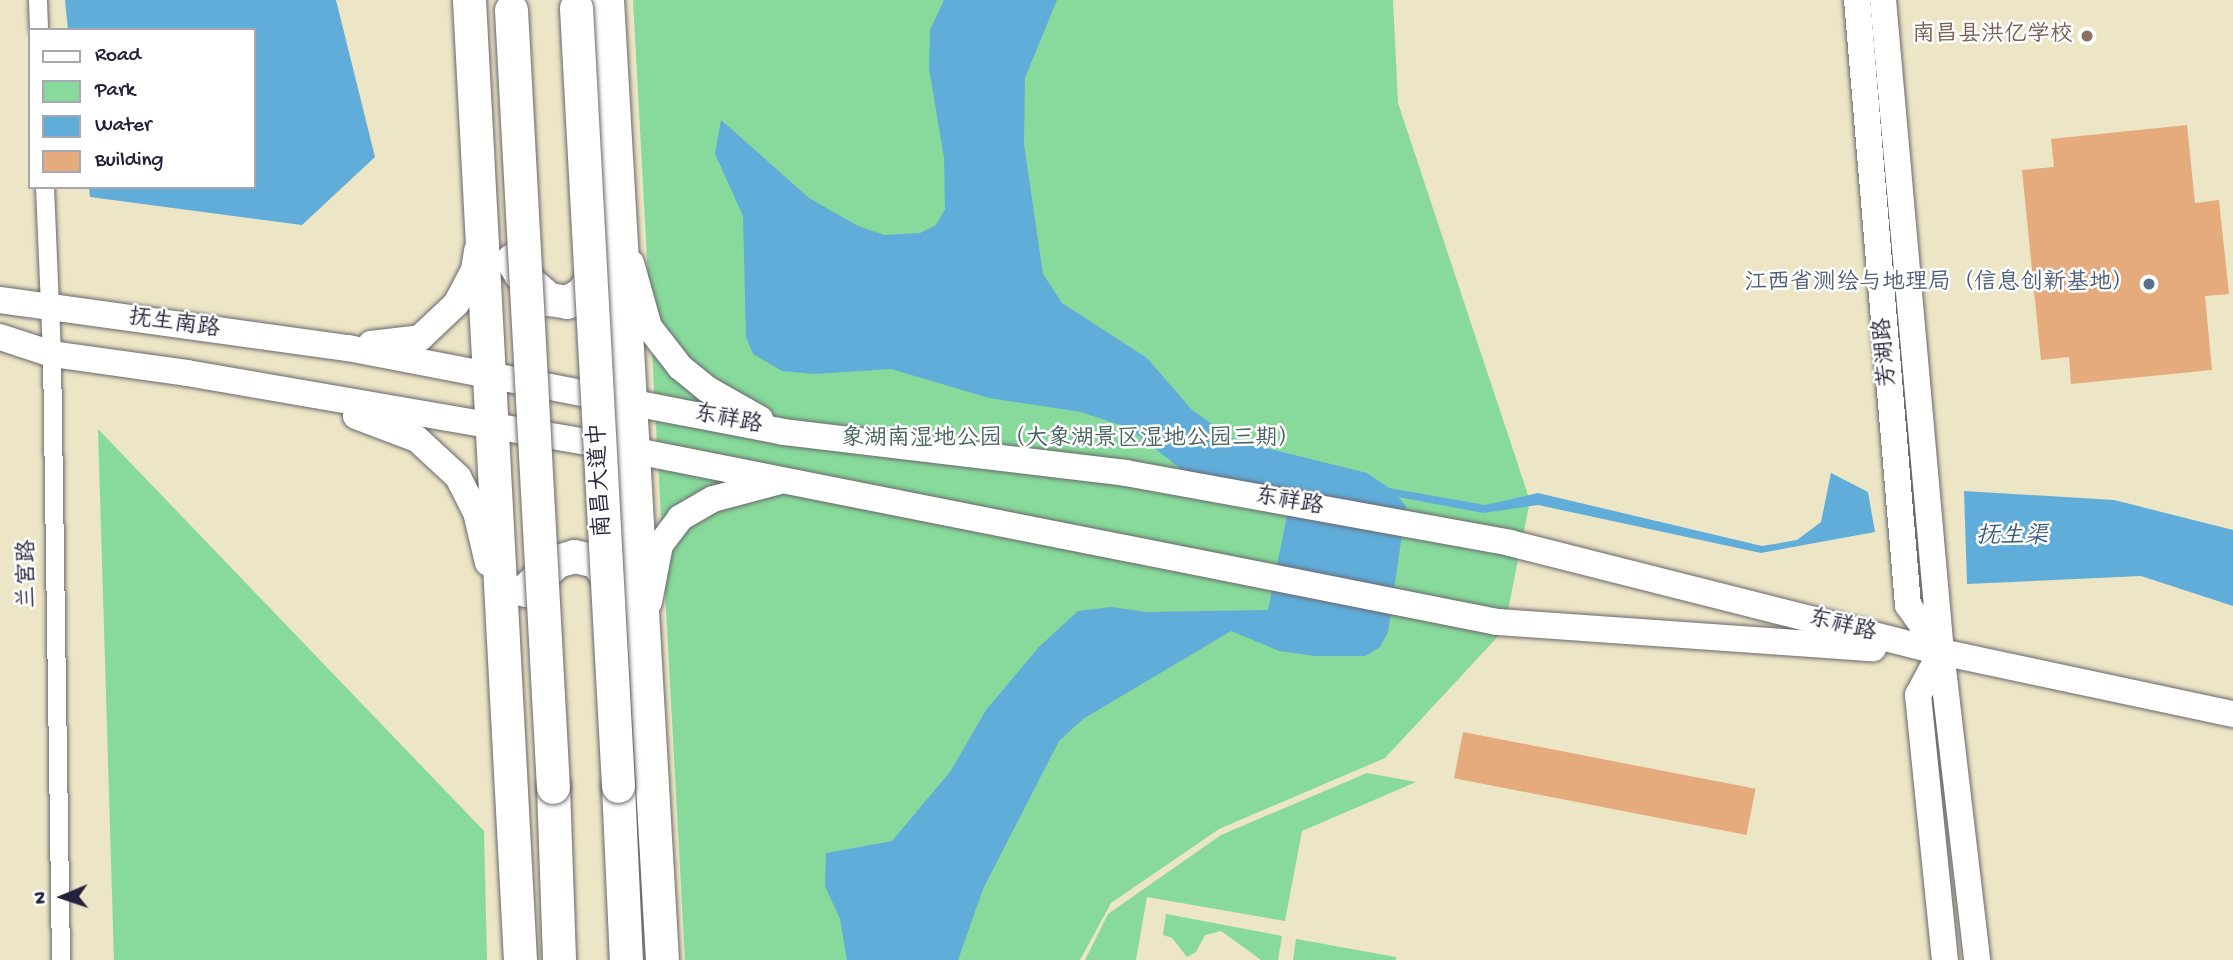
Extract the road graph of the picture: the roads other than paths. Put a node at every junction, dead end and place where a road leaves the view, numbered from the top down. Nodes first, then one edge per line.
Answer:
1 (38, 0) edge
2 (469, 0) edge
3 (1857, 0) edge
4 (1883, 0) edge
5 (586, 3) edge
6 (510, 5) edge
7 (39, 28) edge
8 (45, 189) edge
9 (483, 209) junction
10 (619, 219) junction
11 (0, 300) edge
12 (49, 308) junction
13 (0, 337) edge
14 (348, 348) junction
15 (52, 354) junction
16 (491, 375) junction
17 (299, 394) junction
18 (628, 401) junction
19 (494, 427) junction
20 (783, 432) junction
21 (631, 450) junction
22 (783, 480) junction
23 (503, 629) junction
24 (641, 645) junction
25 (1941, 652) junction
26 (2233, 714) edge
27 (61, 960) edge
28 (520, 960) edge
29 (559, 960) edge
30 (626, 960) edge
31 (662, 960) edge
32 (1945, 960) edge
33 (1977, 960) edge

1 - 7 street
2 - 9 highway
3 - 25 main road, 芳湖路
4 - 25 main road, 芳湖路
5 - 10 highway
5 - 30 highway, 南昌大道中, bridge
6 - 29 highway, bridge
8 - 12 street, 兰宫路
9 - 10 highway
9 - 14 main road
9 - 16 highway
10 - 18 highway
10 - 20 main road
11 - 12 main road, 抚生南路
12 - 14 main road, 抚生南路
12 - 15 street, 兰宫路
13 - 15 main road, 抚生南路
14 - 16 main road, 东祥路
15 - 17 main road, 抚生南路
15 - 27 street, 兰宫路
16 - 18 main road, 东祥路
16 - 19 highway
17 - 19 main road, 东祥路
17 - 23 main road
18 - 20 main road, 东祥路
18 - 21 highway
19 - 21 main road, 东祥路
19 - 23 highway
20 - 25 main road, 东祥路
21 - 22 main road, 东祥路
21 - 24 highway
22 - 24 main road
22 - 25 main road, 东祥路
23 - 24 highway
23 - 28 highway
24 - 31 highway
25 - 26 main road, 东祥路
25 - 32 main road
25 - 33 main road, 芳湖路

